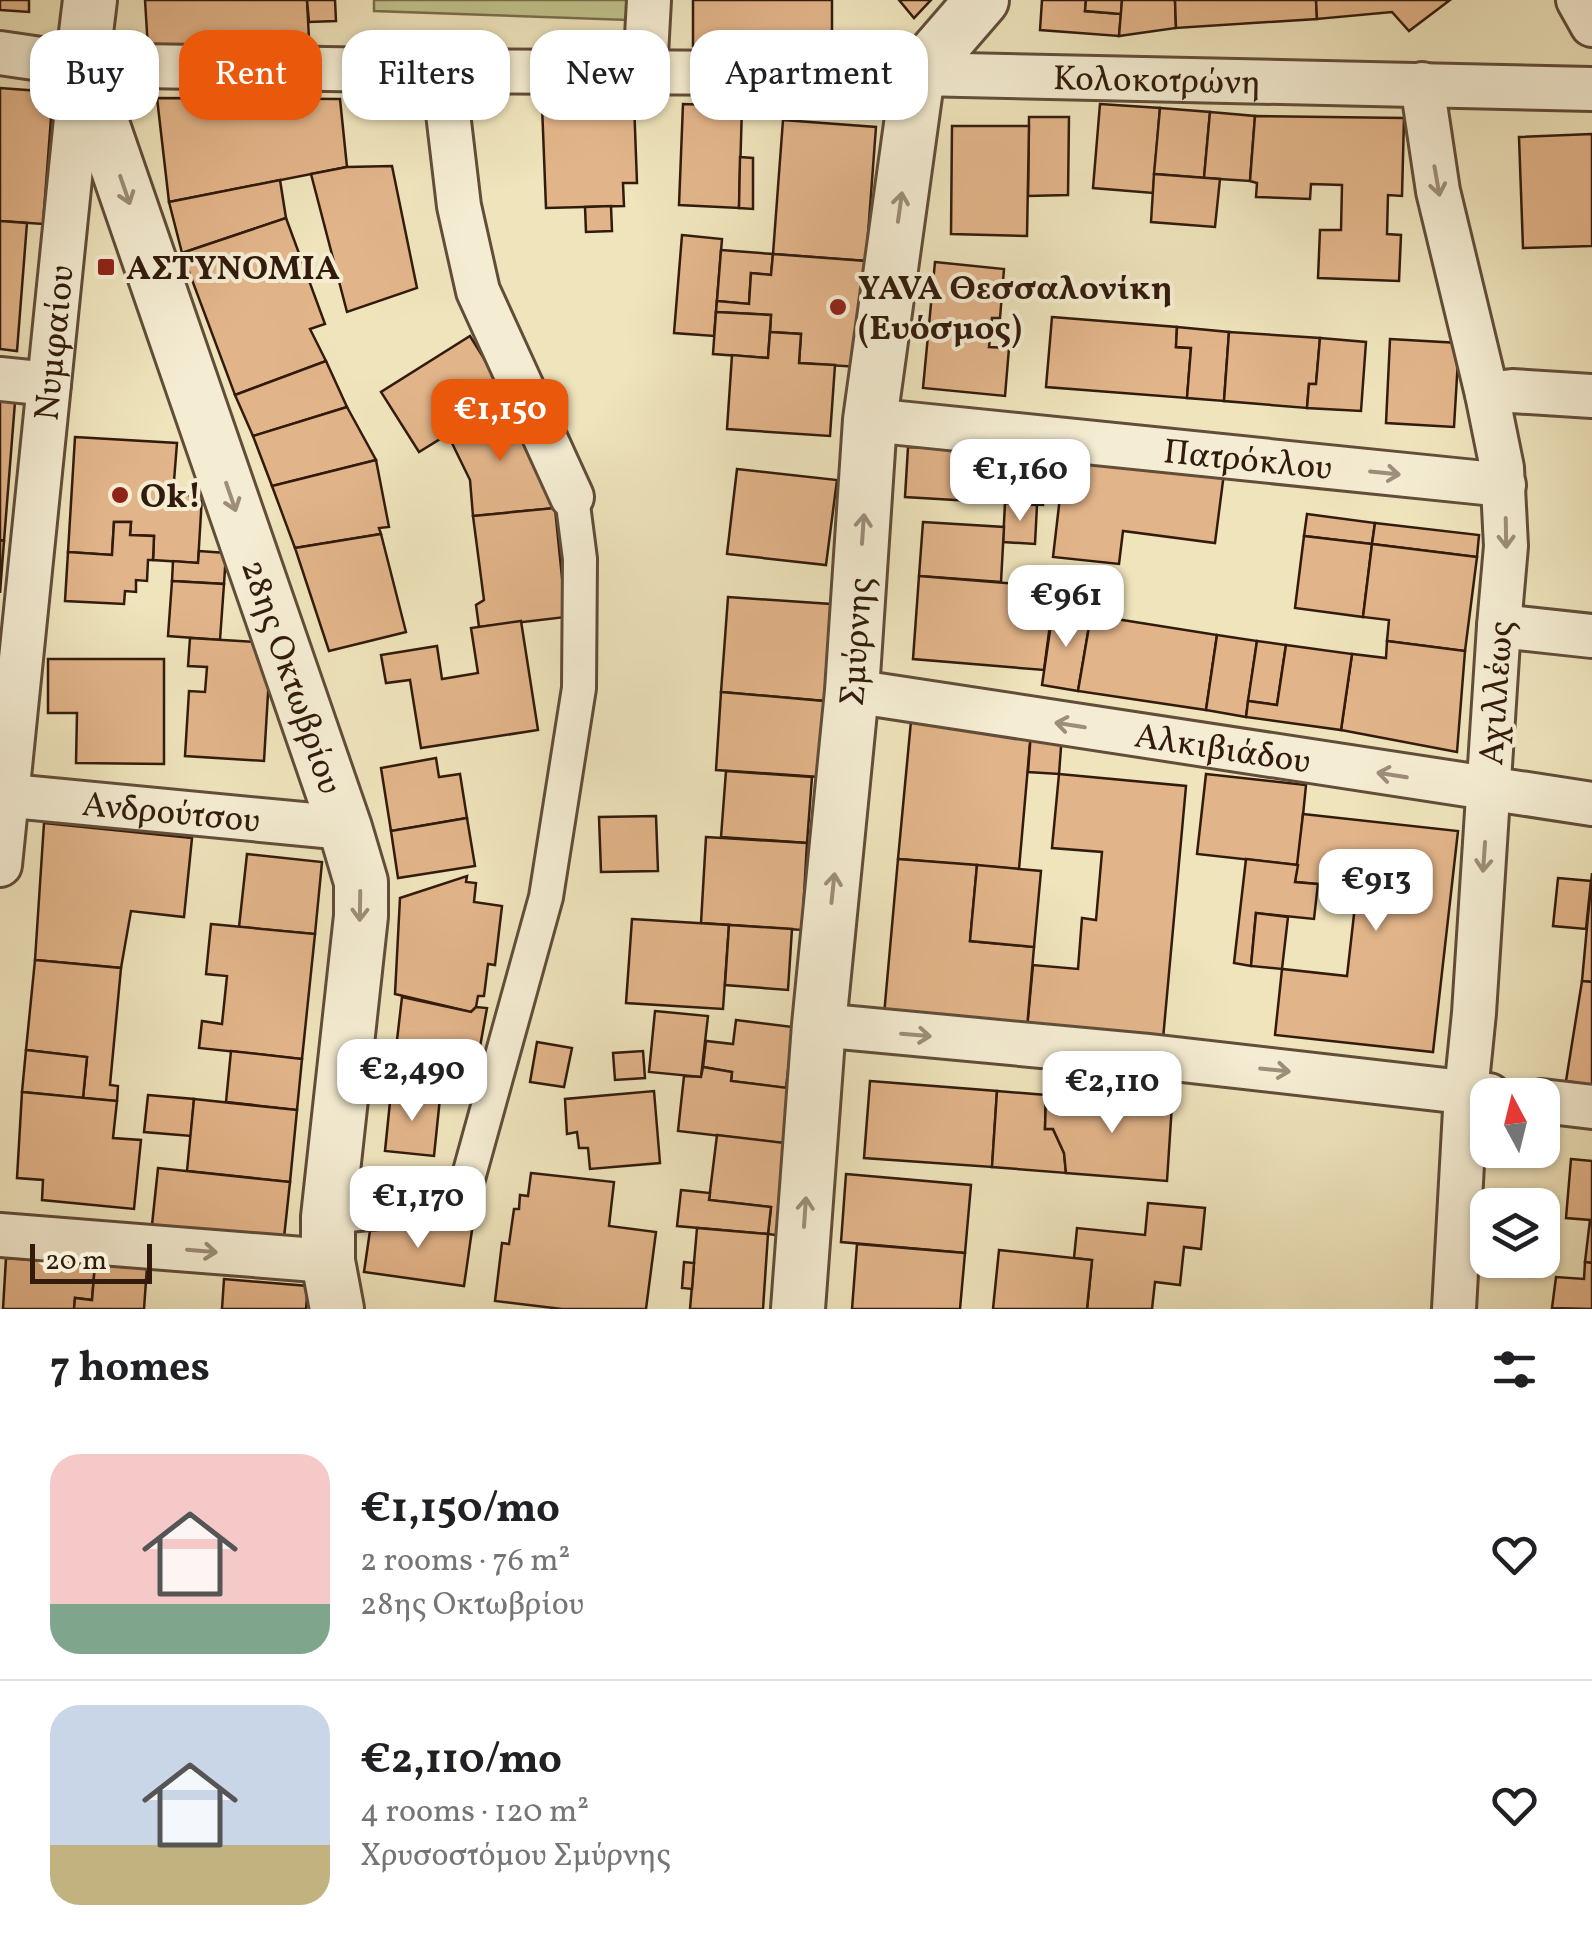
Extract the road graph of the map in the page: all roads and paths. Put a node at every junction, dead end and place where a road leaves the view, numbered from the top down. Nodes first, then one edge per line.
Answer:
1 (90, 0) edge
2 (648, 0) edge
3 (982, 0) edge
4 (1578, 0) edge
5 (1592, 24) edge
6 (86, 30) edge
7 (647, 30) edge
8 (0, 53) edge
9 (30, 57) edge
10 (928, 62) edge
11 (159, 66) edge
12 (342, 70) edge
13 (928, 74) edge
14 (1422, 84) junction
15 (1592, 89) edge
16 (76, 120) edge
17 (101, 120) edge
18 (449, 120) edge
19 (912, 120) edge
20 (0, 379) edge
21 (49, 384) junction
22 (1487, 394) junction
23 (1592, 396) edge
24 (870, 420) junction
25 (1504, 485) junction
26 (572, 497) joint
27 (1499, 626) junction
28 (1592, 636) edge
29 (852, 691) junction
30 (1488, 790) junction
31 (4, 795) edge
32 (1592, 804) edge
33 (345, 828) junction
34 (0, 865) edge
35 (819, 1026) junction
36 (1476, 1078) edge
37 (1470, 1093) edge
38 (1560, 1103) edge
39 (1592, 1107) edge
40 (1470, 1159) edge
41 (0, 1234) edge
42 (331, 1262) edge
43 (798, 1309) edge
44 (1454, 1309) edge

1 - 6 street, Νυμφαίου
2 - 7 street
3 - 10 street
4 - 5 street
8 - 9 street, Κολοκοτρώνη
11 - 12 street, Κολοκοτρώνη
13 - 14 street, Κολοκοτρώνη
14 - 15 street, Κολοκοτρώνη
14 -> 22 street, Αχιλλέως
16 - 21 street, Νυμφαίου
17 -> 33 street, 28ης Οκτωβρίου
18 - 26 street
24 -> 19 street, Σμύρνης
20 - 21 street
21 - 31 street, Νυμφαίου
22 - 23 street
22 - 25 street, Αχιλλέως
24 -> 25 street, Πατρόκλου
29 -> 24 street, Σμύρνης
25 -> 27 street, Αχιλλέως
26 - 42 street
27 - 28 street
27 - 30 street, Αχιλλέως
30 -> 29 street, Αλκιβιάδου
35 -> 29 street, Σμύρνης
30 - 32 street, Αλκιβιάδου
30 -> 36 street, Αχιλλέως
31 - 33 street, Ανδρούτσου
31 - 34 street, Νυμφαίου
33 -> 42 street, 28ης Οκτωβρίου
35 -> 37 street
43 -> 35 street, Σμύρνης
38 - 39 street
40 - 44 street, Αχιλλέως
41 -> 42 street

